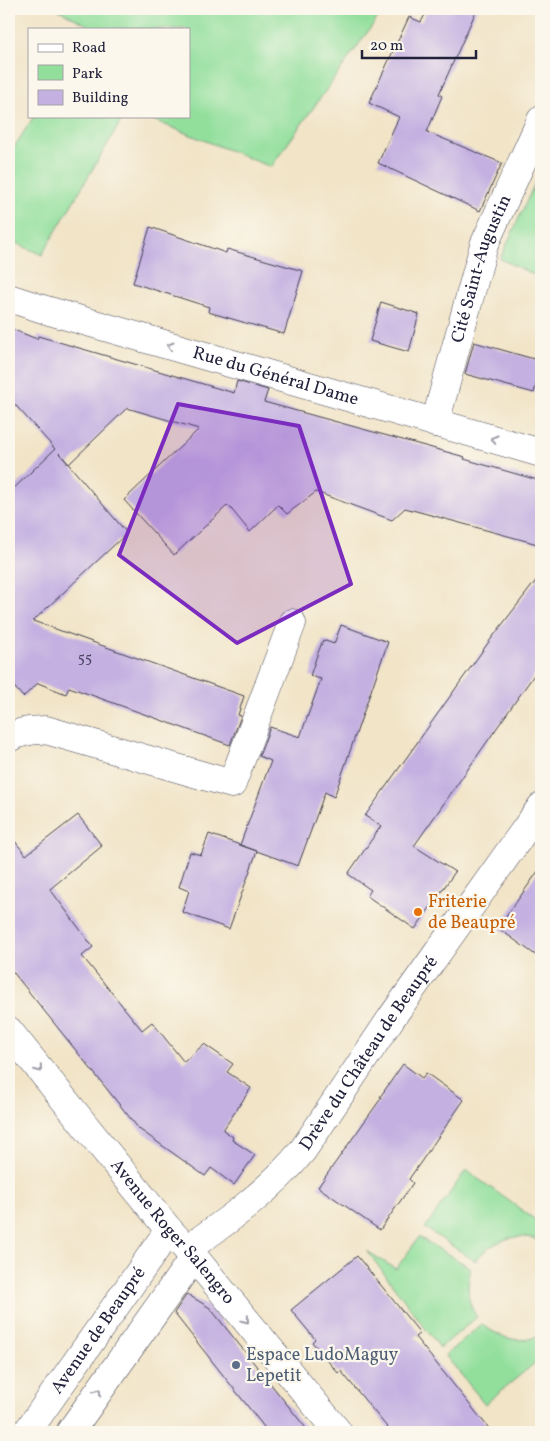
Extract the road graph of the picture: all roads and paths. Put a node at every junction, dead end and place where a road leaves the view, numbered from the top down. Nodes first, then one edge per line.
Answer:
1 (541, 120) edge
2 (9, 298) edge
3 (435, 422) junction
4 (541, 453) edge
5 (292, 623) dead end
6 (9, 738) edge
7 (541, 807) edge
8 (9, 1031) edge
9 (183, 1245) junction
10 (27, 1432) edge
11 (70, 1432) edge
12 (338, 1432) edge

1 - 3 street, Cité Saint-Augustin
3 -> 2 street, Rue du Général Dame
4 -> 3 street, Rue du Général Dame
5 - 6 street
7 - 9 street, Drève du Château de Beaupré
8 -> 9 street, Avenue Roger Salengro
9 - 10 street, Avenue de Beaupré
11 -> 9 street, Avenue de Beaupré
9 -> 12 street, Avenue Roger Salengro

